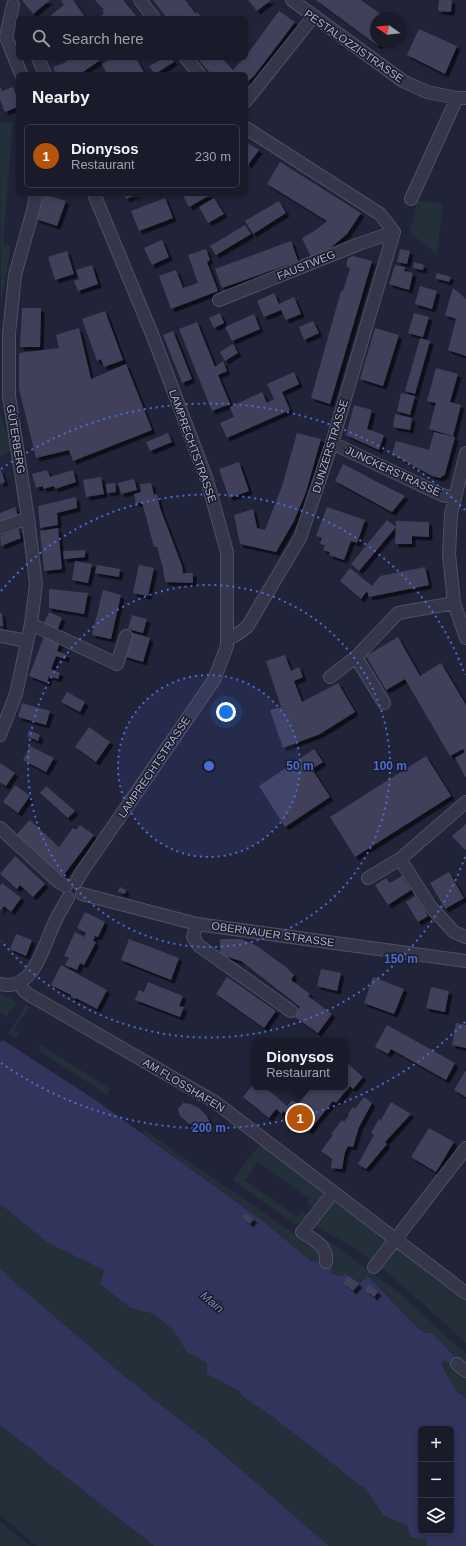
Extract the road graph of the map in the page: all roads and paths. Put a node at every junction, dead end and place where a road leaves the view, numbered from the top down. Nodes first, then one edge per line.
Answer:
1 (140, 0) edge
2 (292, 0) edge
3 (12, 2) edge
4 (19, 16) edge
5 (152, 16) edge
6 (313, 17) junction
7 (3, 38) edge
8 (39, 60) edge
9 (188, 60) edge
10 (20, 72) edge
11 (44, 72) edge
12 (197, 72) edge
13 (248, 98) edge
14 (462, 98) edge
15 (248, 129) edge
16 (36, 196) edge
17 (95, 196) edge
18 (411, 199) dead end
19 (394, 232) junction
20 (219, 300) dead end
21 (332, 443) junction
22 (466, 453) edge
23 (463, 472) edge
24 (455, 498) junction
25 (28, 518) junction
26 (0, 528) edge
27 (454, 603) junction
28 (31, 624) junction
29 (0, 636) edge
30 (126, 636) dead end
31 (466, 638) edge
32 (227, 639) junction
33 (27, 641) junction
34 (356, 657) junction
35 (330, 677) dead end
36 (384, 703) dead end
37 (0, 735) edge
38 (466, 802) edge
39 (0, 828) edge
40 (400, 859) junction
41 (368, 878) dead end
42 (70, 889) junction
43 (197, 924) junction
44 (466, 937) edge
45 (466, 961) edge
46 (19, 983) junction
47 (0, 984) edge
48 (291, 1011) dead end
49 (466, 1148) edge
50 (333, 1193) junction
51 (396, 1239) junction
52 (326, 1262) dead end
53 (374, 1267) dead end
54 (466, 1293) edge

1 - 5 street
2 - 6 street, PESTALOZZISTRASSE
3 - 4 street
3 - 7 street
6 - 13 street
6 - 14 street, PESTALOZZISTRASSE
7 - 10 street
8 - 11 street
9 - 12 street
14 - 18 street
15 - 19 street
16 - 25 street, GÜTERBERG
17 - 32 street, LAMPRECHTSTRASSE
19 - 20 street, FAUSTWEG
19 - 21 street, DUNZERSTRASSE
21 - 24 street, JUNCKERSTRASSE
21 - 32 street, DUNZERSTRASSE
22 - 23 street
23 - 24 street
24 - 27 street
25 - 26 street
25 - 28 street, GÜTERBERG
27 - 31 street
27 - 34 street
28 - 30 street
28 - 33 street, GÜTERBERG
29 - 33 street
32 - 42 street, LAMPRECHTSTRASSE
33 - 37 street, GÜTERBERG
34 - 35 street
34 - 36 street
38 - 40 street
39 - 42 street
40 - 41 street
40 - 44 street
42 - 43 street, OBERNAUER STRASSE
42 - 46 street, LAMPRECHTSTRASSE
43 - 45 street, OBERNAUER STRASSE
43 - 48 street
46 - 47 street
46 - 50 street, AM FLOSSHAFEN
49 - 51 street
50 - 51 street, AM FLOSSHAFEN
50 - 52 street
51 - 53 street
51 - 54 street, AM FLOSSHAFEN

